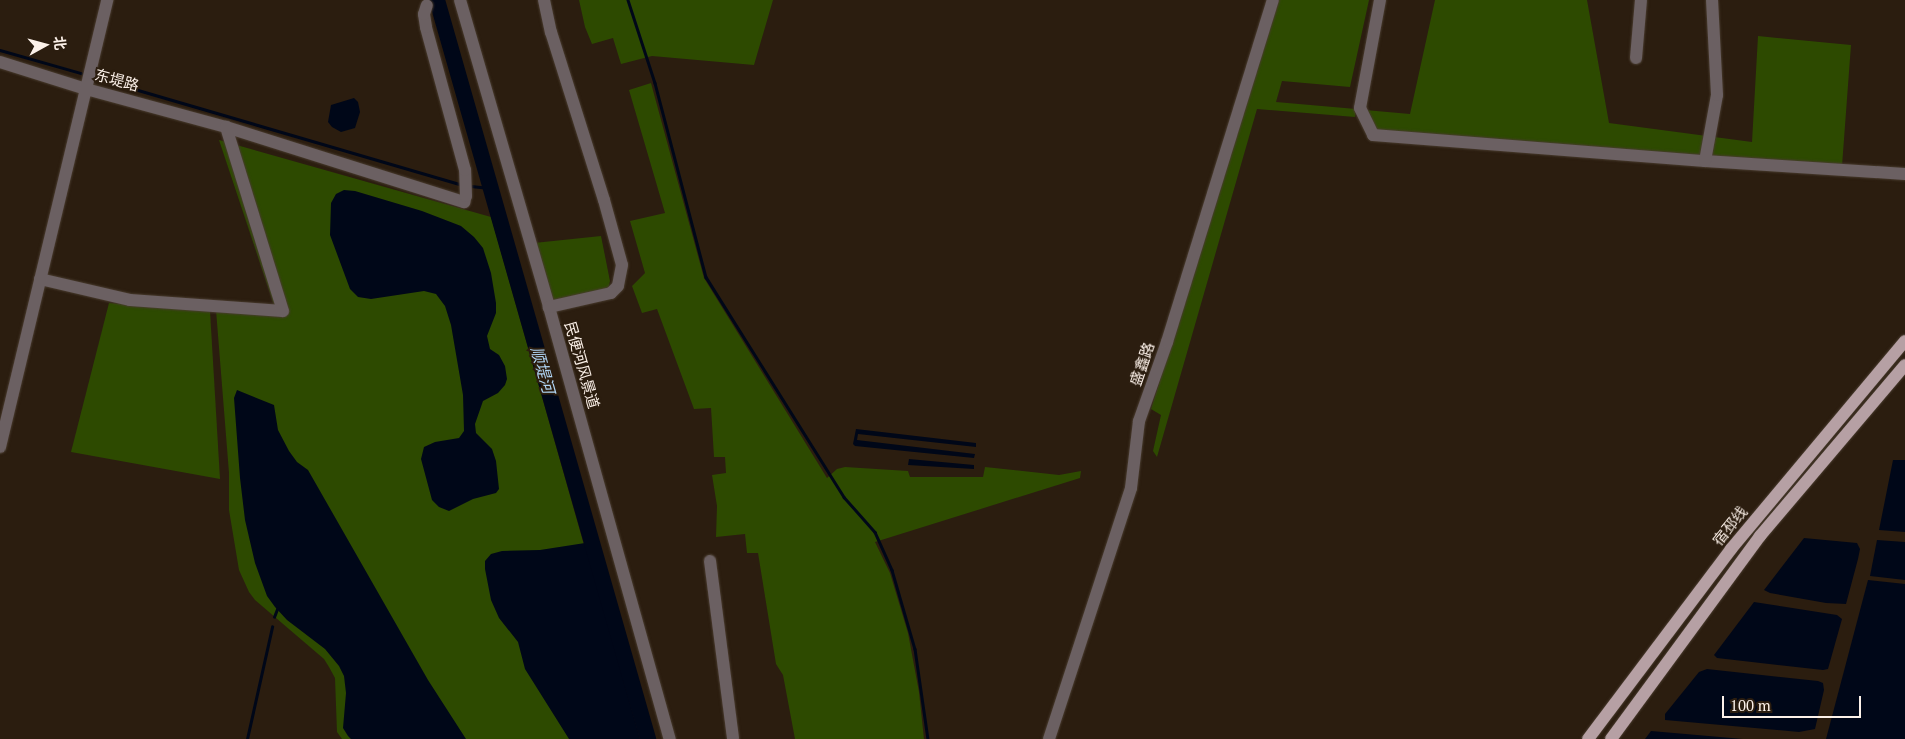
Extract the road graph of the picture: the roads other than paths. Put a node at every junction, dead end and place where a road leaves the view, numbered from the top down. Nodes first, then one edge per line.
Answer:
1 (107, 0) edge
2 (460, 0) edge
3 (544, 0) edge
4 (1273, 0) edge
5 (1380, 0) edge
6 (1641, 0) edge
7 (1712, 0) edge
8 (427, 5) dead end
9 (1636, 58) dead end
10 (0, 62) edge
11 (86, 89) junction
12 (226, 127) junction
13 (1705, 161) junction
14 (1905, 174) edge
15 (40, 279) junction
16 (549, 307) junction
17 (1905, 341) edge
18 (1905, 365) edge
19 (0, 447) edge
20 (710, 561) dead end
21 (670, 739) edge
22 (734, 739) edge
23 (1049, 739) edge
24 (1588, 739) edge
25 (1612, 739) edge

1 - 11 street
2 - 16 street, 民便河风景道
3 - 16 street
4 - 23 street, 盛鑫路
5 - 13 street
6 - 9 street
7 - 13 street
8 - 12 street, 东堤路
10 - 11 street, 东堤路
11 - 12 street, 东堤路
11 - 15 street
12 - 15 street
13 - 14 street
15 - 19 street
16 - 21 street, 民便河风景道
17 - 24 main road, 宿邳线
18 - 25 main road, 宿邳线
20 - 22 street

